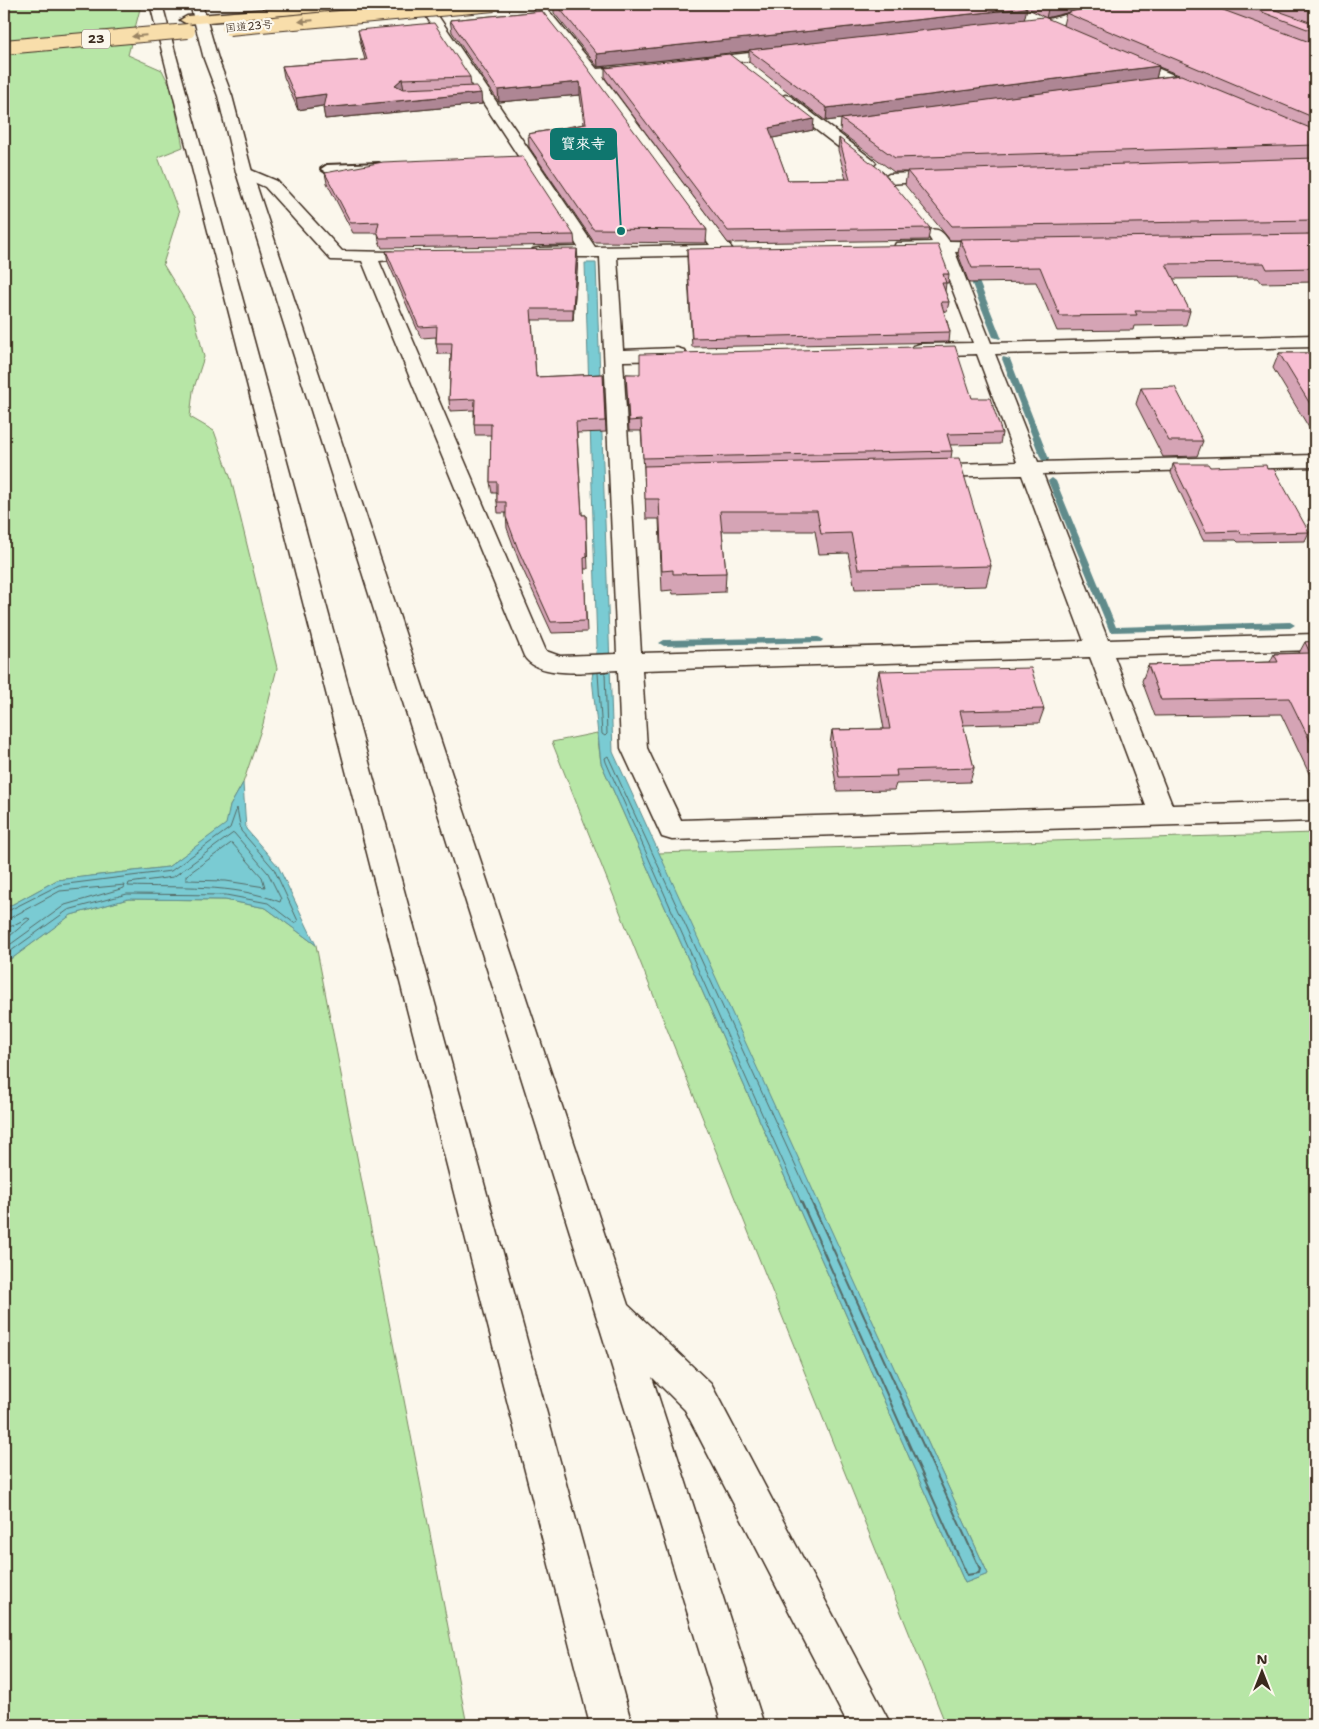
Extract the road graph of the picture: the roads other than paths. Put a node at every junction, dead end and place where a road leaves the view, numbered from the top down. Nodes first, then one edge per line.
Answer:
1 (156, 4) edge
2 (196, 4) edge
3 (366, 4) edge
4 (424, 4) edge
5 (494, 4) edge
6 (1125, 4) edge
7 (538, 6) edge
8 (558, 7) edge
9 (1021, 12) edge
10 (228, 22) junction
11 (1044, 24) junction
12 (195, 25) junction
13 (1005, 28) edge
14 (1062, 32) edge
15 (4, 35) edge
16 (4, 47) edge
17 (801, 51) edge
18 (1106, 51) edge
19 (732, 59) junction
20 (686, 64) edge
21 (658, 67) edge
22 (747, 70) edge
23 (593, 74) junction
24 (1178, 82) junction
25 (1148, 86) edge
26 (770, 88) edge
27 (1214, 97) edge
28 (842, 125) edge
29 (822, 128) junction
30 (394, 166) edge
31 (327, 169) dead end
32 (244, 172) junction
33 (958, 177) edge
34 (889, 179) junction
35 (901, 194) edge
36 (926, 224) edge
37 (1013, 246) edge
38 (945, 247) junction
39 (887, 248) edge
40 (722, 250) junction
41 (742, 250) edge
42 (590, 252) junction
43 (608, 252) junction
44 (522, 253) edge
45 (407, 255) edge
46 (368, 256) junction
47 (1315, 341) edge
48 (984, 349) junction
49 (906, 350) edge
50 (691, 354) edge
51 (613, 356) junction
52 (1315, 461) edge
53 (1030, 468) junction
54 (903, 471) edge
55 (1315, 642) edge
56 (1099, 648) junction
57 (622, 662) junction
58 (1315, 811) edge
59 (1163, 815) junction
60 (614, 1315) junction
61 (611, 1725) edge
62 (744, 1725) edge
63 (870, 1725) edge

1 - 61 street
2 - 12 street
3 - 10 highway, 国道23号 / 23
4 - 42 street
5 -> 10 highway, 国道23号 / 23, bridge
6 - 11 street
7 - 8 street
7 - 23 street
9 - 11 street
10 - 12 highway, 国道23号 / 23
11 - 13 street
11 - 14 street
12 - 15 highway, 国道23号 / 23
12 -> 16 highway, 国道23号 / 23, bridge
12 - 32 street
17 - 19 street
18 - 24 street
19 - 20 street
19 - 22 street
21 - 23 street
23 - 40 street
24 - 25 street
24 - 27 street
26 - 29 street
28 - 29 street
29 - 34 street
30 - 31 lane
32 - 46 street
32 - 60 street
33 - 34 street
34 - 35 street
36 - 38 street
37 - 38 street
38 - 39 street
38 - 48 street
40 - 41 street
40 - 43 street
42 - 43 street
42 - 44 street
43 - 51 street
45 - 46 street
46 - 57 street
47 - 48 street
48 - 49 street
48 - 53 street
50 - 51 street
51 - 57 street
52 - 53 street
53 - 54 street
53 - 56 street
55 - 56 street
56 - 57 street
56 - 59 street
57 - 59 street
58 - 59 street
60 - 62 street
60 - 63 street

